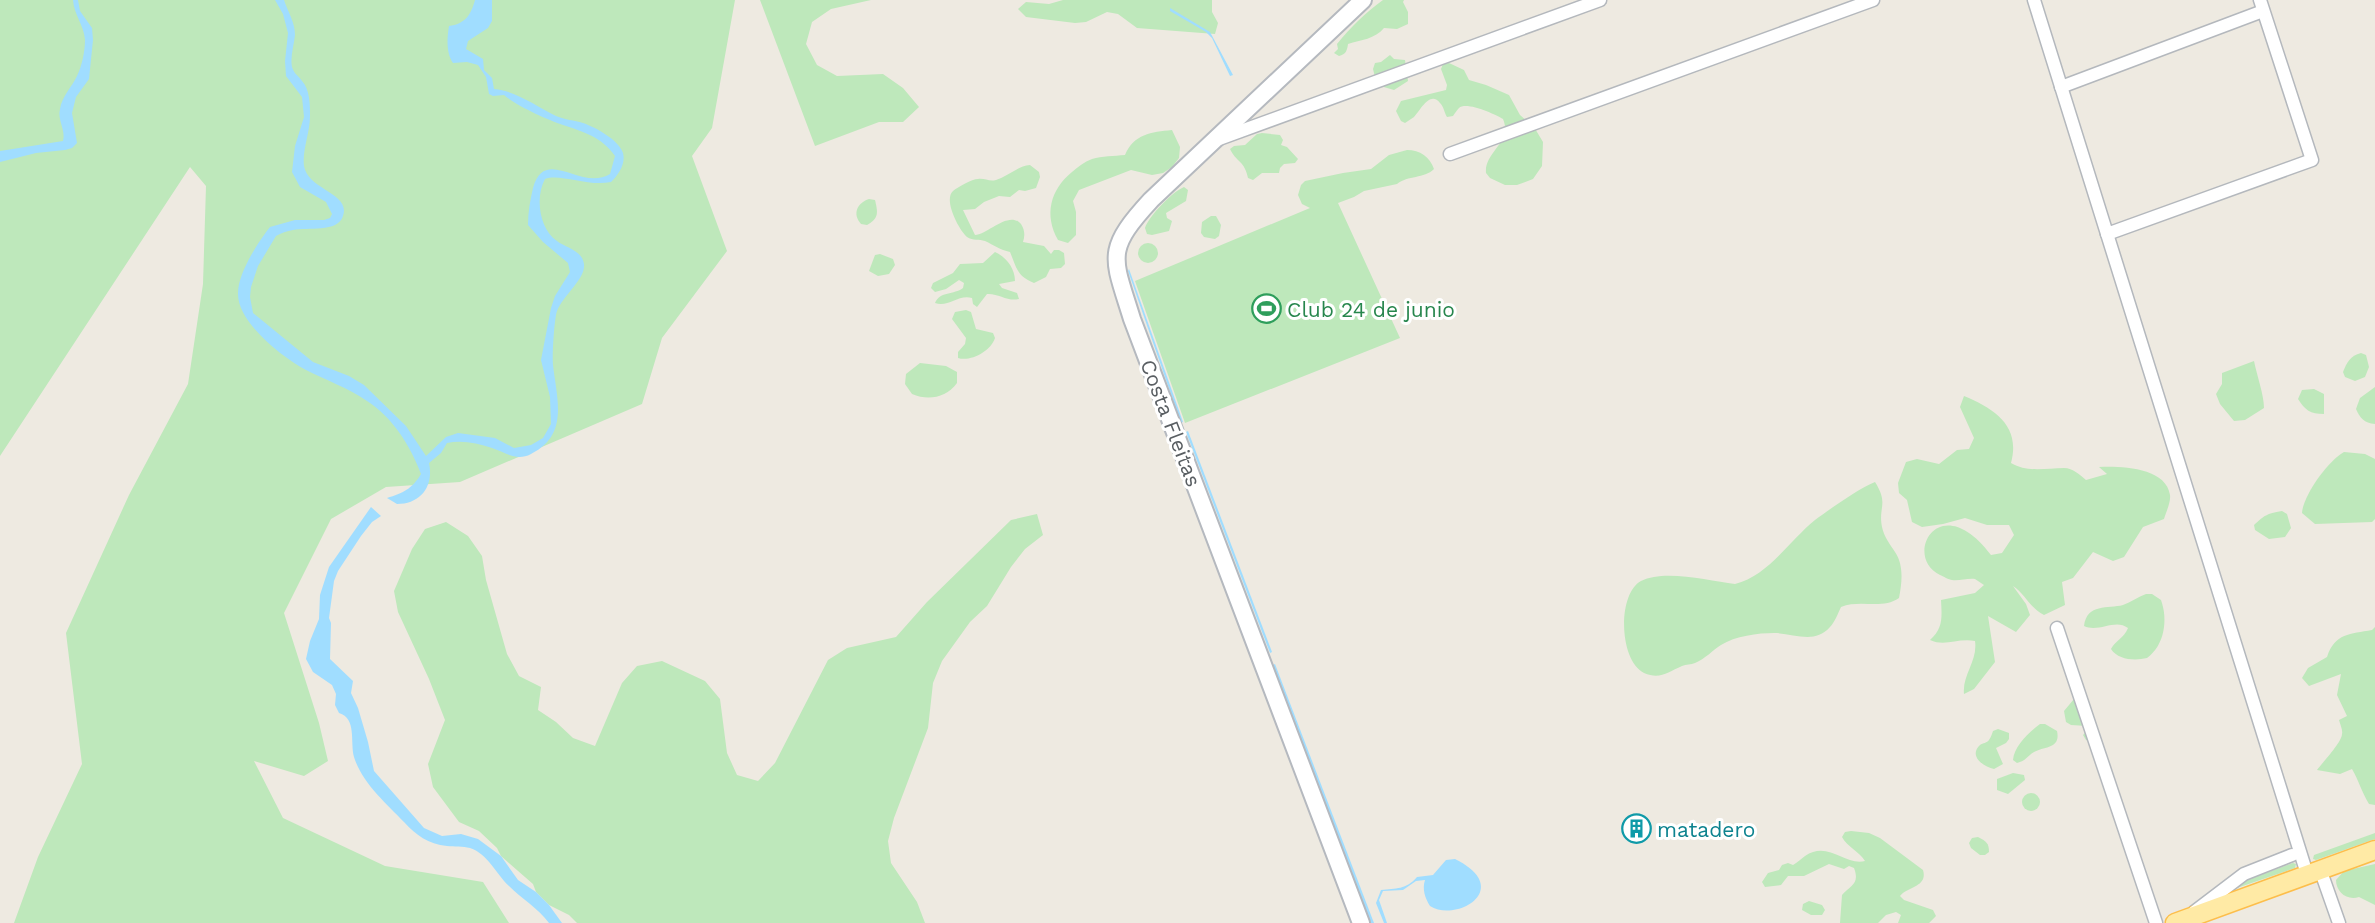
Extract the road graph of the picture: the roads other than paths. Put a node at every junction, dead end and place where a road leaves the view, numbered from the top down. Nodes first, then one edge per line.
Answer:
1 (1363, 0) edge
2 (1600, 0) edge
3 (1873, 0) edge
4 (2034, 0) edge
5 (2262, 5) edge
6 (2061, 87) junction
7 (1215, 140) junction
8 (1450, 154) dead end
9 (2107, 234) junction
10 (2057, 628) dead end
11 (2375, 850) edge
12 (2292, 855) dead end
13 (2314, 872) junction
14 (2181, 921) edge
15 (1361, 923) edge
16 (2156, 923) edge
17 (2339, 923) edge

1 - 7 main road, Costa Fleitas
2 - 7 street
3 - 8 street
4 - 6 street
5 - 6 street
5 - 9 street
6 - 9 street
7 - 15 main road, Costa Fleitas
9 - 13 street
10 - 16 street
11 - 13 main road
12 - 14 street
13 - 14 main road
13 - 17 street

